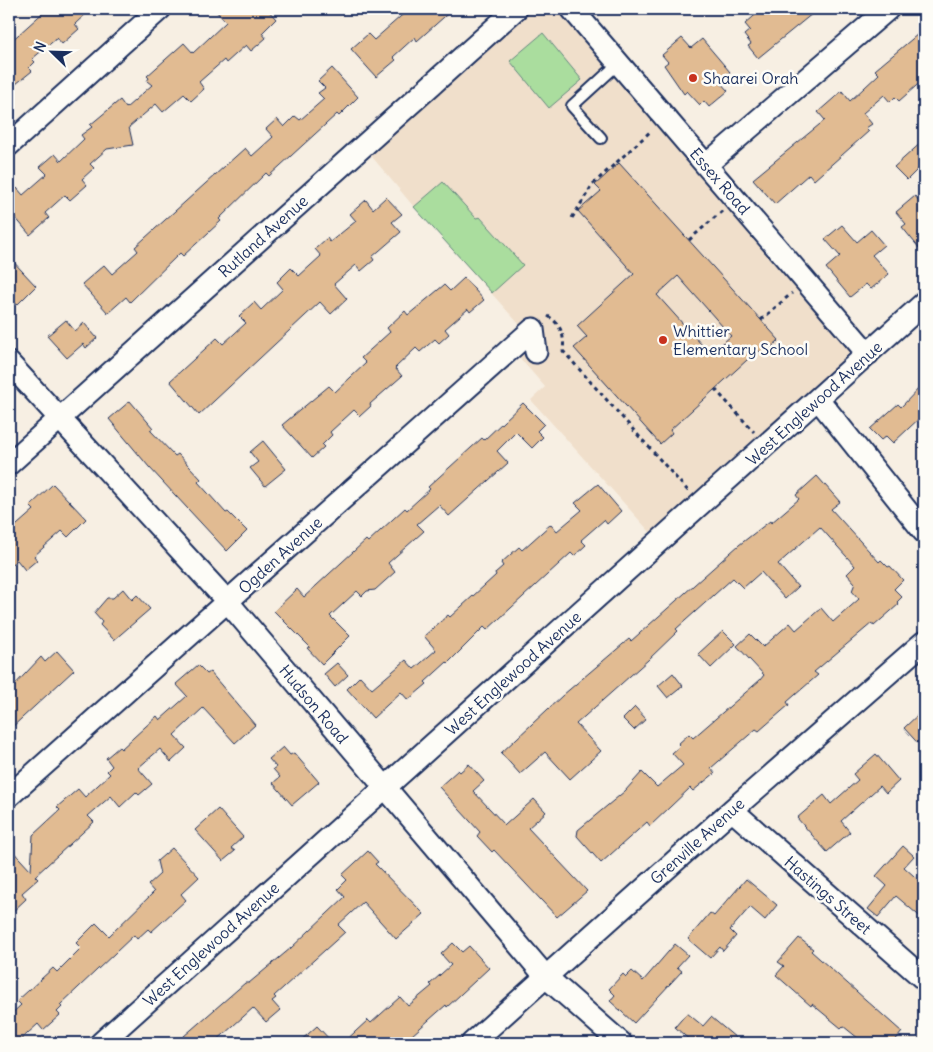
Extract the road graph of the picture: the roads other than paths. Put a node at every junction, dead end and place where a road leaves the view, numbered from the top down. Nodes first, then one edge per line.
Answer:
1 (160, 9) edge
2 (516, 9) edge
3 (572, 9) edge
4 (888, 9) edge
5 (619, 63) junction
6 (601, 138) dead end
7 (9, 145) edge
8 (706, 165) junction
9 (924, 304) edge
10 (536, 352) dead end
11 (868, 354) junction
12 (9, 363) edge
13 (818, 399) junction
14 (60, 419) junction
15 (9, 464) edge
16 (924, 532) edge
17 (227, 602) junction
18 (924, 642) edge
19 (385, 788) junction
20 (9, 796) edge
21 (732, 810) junction
22 (546, 977) junction
23 (924, 979) edge
24 (101, 1043) edge
25 (472, 1043) edge
26 (622, 1043) edge

1 - 7 street
2 - 14 street, Rutland Avenue
3 - 5 street, Essex Road
4 - 8 street
5 - 6 lane
5 - 8 street, Essex Road
8 - 11 street, Essex Road
9 - 11 street, West Englewood Avenue
10 - 17 street, Ogden Avenue
11 - 13 street, West Englewood Avenue
12 - 14 street, Hudson Road
13 - 16 street
13 - 19 street, West Englewood Avenue
14 - 15 street, Rutland Avenue
14 - 17 street, Hudson Road
17 - 19 street, Hudson Road
17 - 20 street, Ogden Avenue
18 - 21 street, Grenville Avenue
19 - 22 street, Hudson Road
19 - 24 street, West Englewood Avenue
21 - 22 street, Grenville Avenue
21 - 23 street, Hastings Street
22 - 25 street, Grenville Avenue
22 - 26 street, Hudson Road

